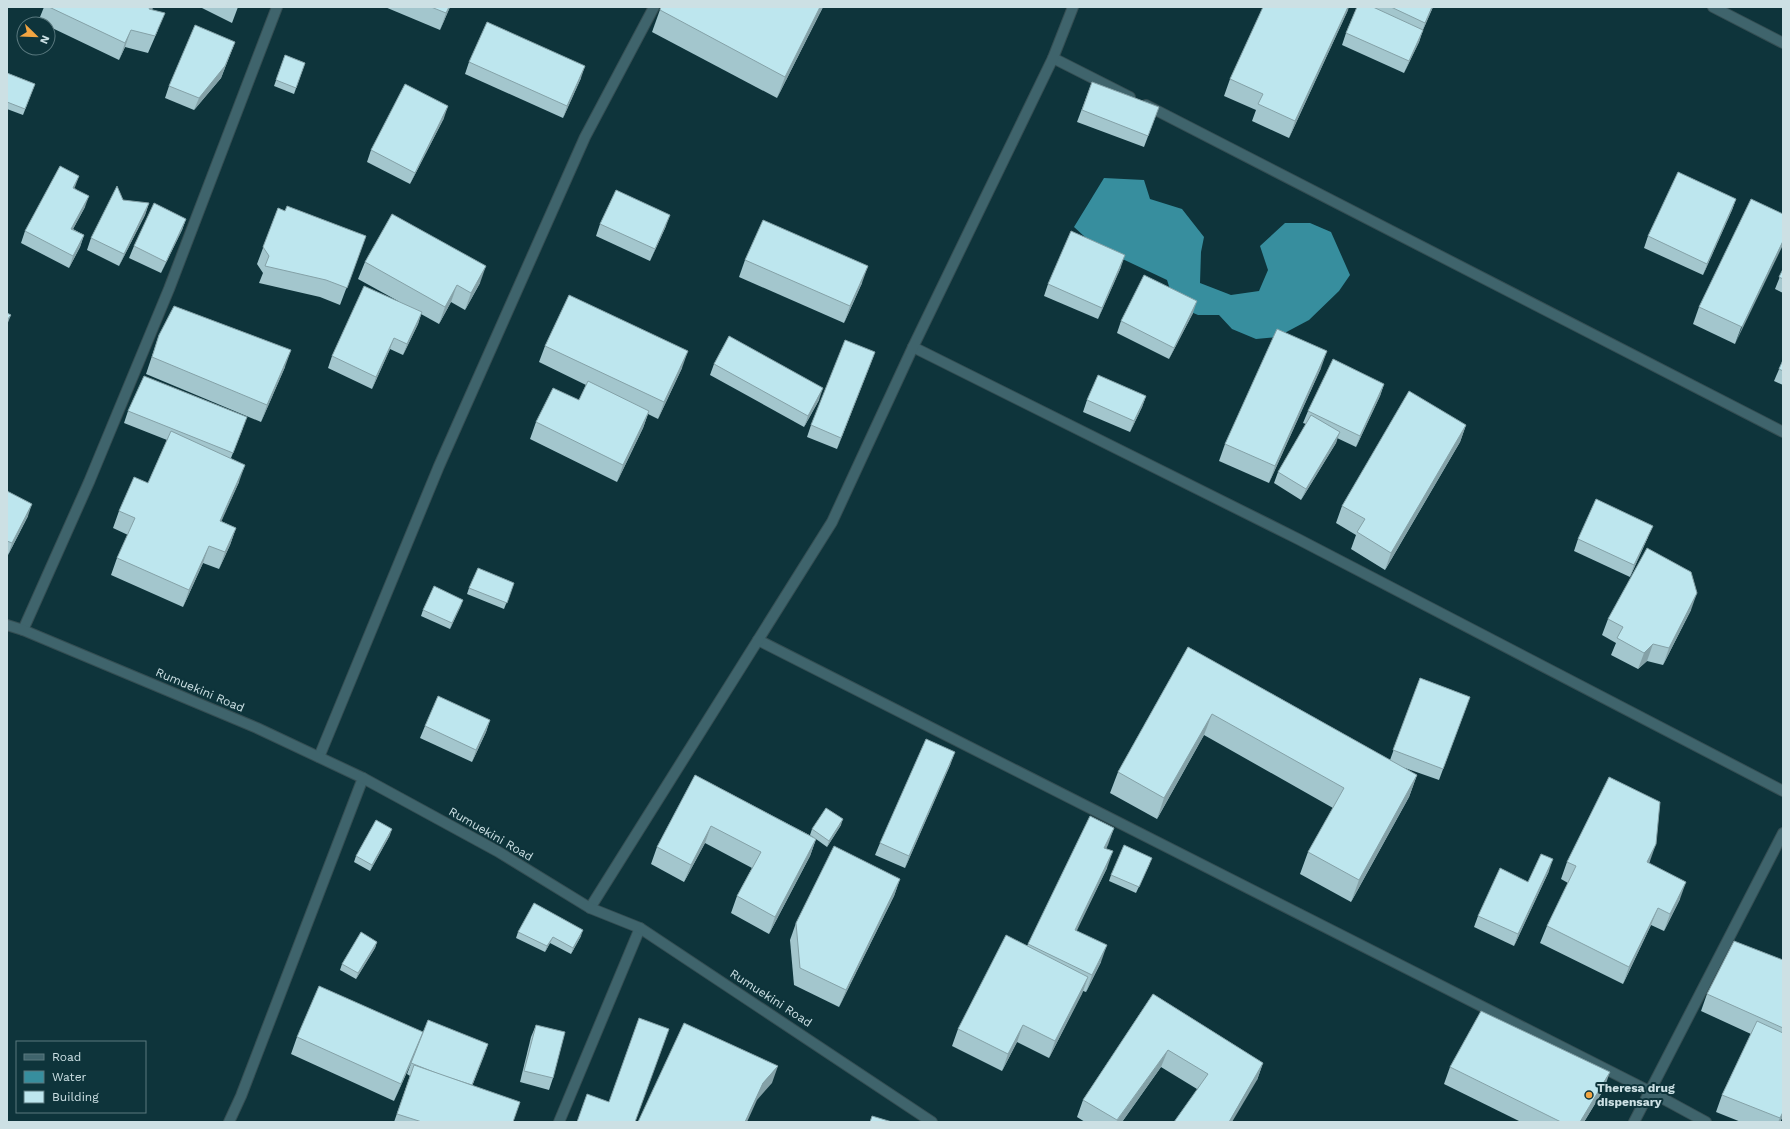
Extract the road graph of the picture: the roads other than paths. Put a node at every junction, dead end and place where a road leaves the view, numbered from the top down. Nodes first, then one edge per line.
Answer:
1 (277, 7) edge
2 (654, 7) edge
3 (1073, 7) edge
4 (1712, 7) edge
5 (1783, 43) edge
6 (1053, 58) junction
7 (913, 347) junction
8 (1783, 432) edge
9 (7, 626) edge
10 (23, 630) junction
11 (758, 640) junction
12 (319, 757) junction
13 (363, 778) junction
14 (1783, 791) edge
15 (1783, 833) edge
16 (590, 908) junction
17 (640, 928) junction
18 (1649, 1091) junction
19 (920, 1119) edge
20 (229, 1122) edge
21 (559, 1122) edge
22 (932, 1122) edge
23 (1634, 1122) edge
24 (1706, 1122) edge

1 - 10 street
2 - 12 street
3 - 6 street
4 - 5 street
6 - 7 street
6 - 8 street
7 - 11 street
7 - 14 street
9 - 10 street, Rumuekini Road
10 - 12 street, Rumuekini Road
11 - 16 street
11 - 18 street
12 - 13 street, Rumuekini Road
13 - 16 street, Rumuekini Road
13 - 20 street
15 - 18 street
16 - 17 street, Rumuekini Road
17 - 19 street, Rumuekini Road
17 - 21 street
18 - 23 street
18 - 24 street
19 - 22 street, Rumuekini Road

